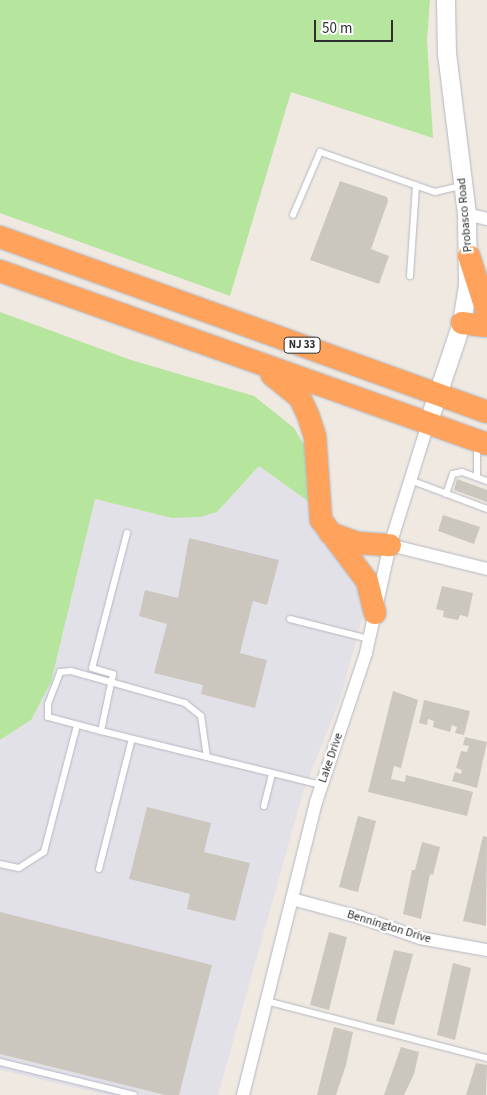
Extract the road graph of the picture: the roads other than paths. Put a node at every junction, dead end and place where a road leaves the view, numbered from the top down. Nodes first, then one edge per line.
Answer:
1 (446, 0) edge
2 (416, 185) junction
3 (463, 186) junction
4 (466, 214) junction
5 (293, 215) dead end
6 (487, 218) edge
7 (0, 237) edge
8 (0, 252) edge
9 (468, 256) junction
10 (0, 271) edge
11 (410, 276) dead end
12 (167, 297) junction
13 (487, 312) edge
14 (462, 323) junction
15 (487, 326) edge
16 (253, 362) junction
17 (437, 394) junction
18 (487, 412) edge
19 (428, 424) junction
20 (482, 443) edge
21 (477, 477) junction
22 (409, 480) junction
23 (487, 481) edge
24 (446, 494) junction
25 (487, 509) edge
26 (329, 532) junction
27 (127, 533) dead end
28 (390, 545) junction
29 (486, 566) edge
30 (376, 613) junction
31 (290, 619) dead end
32 (369, 639) junction
33 (111, 684) junction
34 (77, 725) junction
35 (102, 731) junction
36 (132, 739) junction
37 (207, 757) junction
38 (272, 773) junction
39 (321, 785) junction
40 (264, 806) dead end
41 (0, 864) edge
42 (100, 869) dead end
43 (292, 900) junction
44 (487, 950) edge
45 (266, 1002) junction
46 (487, 1058) edge
47 (0, 1062) edge
48 (134, 1095) edge
49 (243, 1095) edge

1 - 3 street, Probasco Road
2 - 3 lane
2 - 5 lane
2 - 11 lane
3 - 4 street, Probasco Road
4 - 6 street
4 - 9 street, Probasco Road
7 - 12 highway, NJ 33
8 - 12 highway
9 - 13 highway
9 - 14 street, Probasco Road
10 - 16 highway, NJ 33
12 - 17 highway, NJ 33
14 - 15 highway
14 - 17 street, Probasco Road
16 - 19 highway, NJ 33
16 - 26 highway
17 - 18 highway, NJ 33
17 - 19 street, Probasco Road
19 - 20 highway, NJ 33
19 - 22 street, Lake Drive
20 - 21 lane
21 - 23 lane
21 - 24 lane
22 - 24 lane
22 - 28 street, Lake Drive
24 - 25 lane
26 - 28 highway
26 - 30 highway
27 - 33 lane
28 - 29 street
28 - 30 street, Lake Drive
30 - 32 street, Lake Drive
31 - 32 lane
32 - 39 street, Lake Drive
33 - 34 lane
33 - 35 lane
33 - 37 lane
34 - 35 lane
34 - 41 lane
35 - 36 lane
36 - 37 lane
36 - 42 lane
37 - 38 lane
38 - 39 lane
38 - 40 lane
39 - 43 street, Lake Drive
43 - 44 street, Bennington Drive
43 - 45 street, Lake Drive
45 - 46 lane
45 - 49 street, Lake Drive
47 - 48 lane

